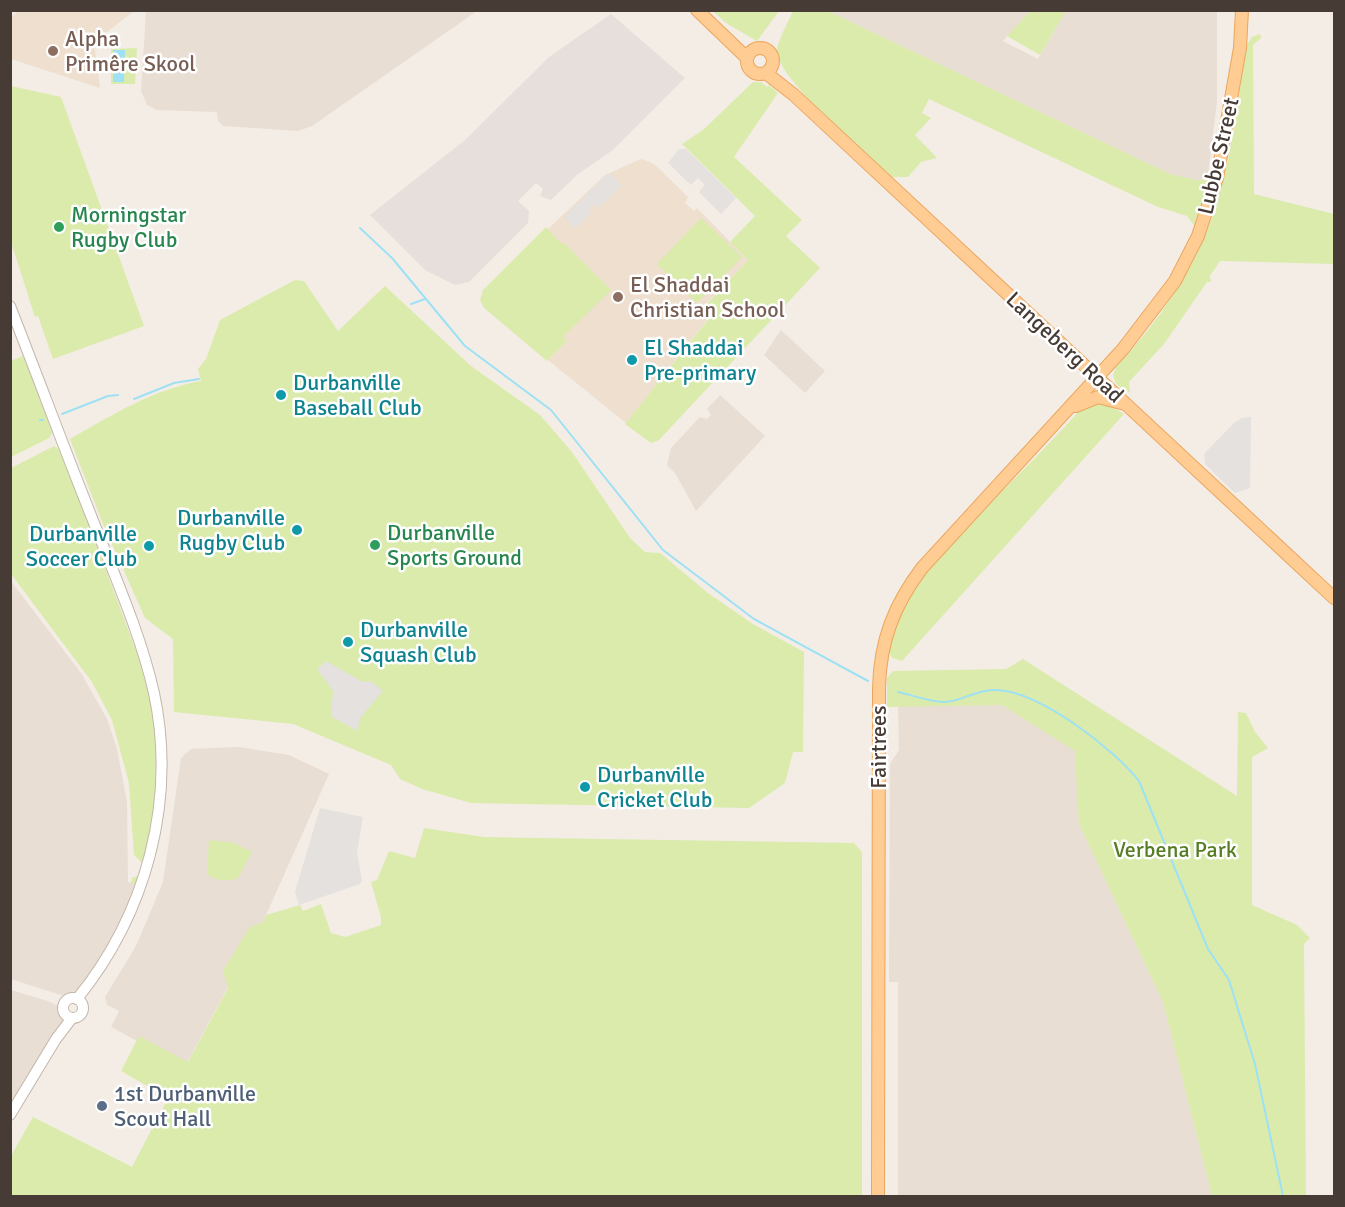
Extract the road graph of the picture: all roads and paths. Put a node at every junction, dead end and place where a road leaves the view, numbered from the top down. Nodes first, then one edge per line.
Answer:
1 (697, 10) edge
2 (707, 10) edge
3 (1242, 10) edge
4 (750, 54) junction
5 (769, 70) junction
6 (10, 306) edge
7 (1098, 377) junction
8 (1128, 406) junction
9 (1067, 411) junction
10 (1335, 598) edge
11 (79, 1001) junction
12 (69, 1016) junction
13 (10, 1115) edge
14 (878, 1197) edge

1 - 4 main road
2 - 4 main road
3 - 7 main road, Lubbe Street
4 - 5 main road
4 - 5 main road
5 - 7 main road, Langeberg Road
6 - 11 street
7 - 8 main road, Langeberg Road
7 - 9 main road, Fairtrees
8 - 9 main road
8 - 10 main road, Langeberg Road
9 - 14 main road, Fairtrees
11 - 12 street
11 - 12 street
12 - 13 street

